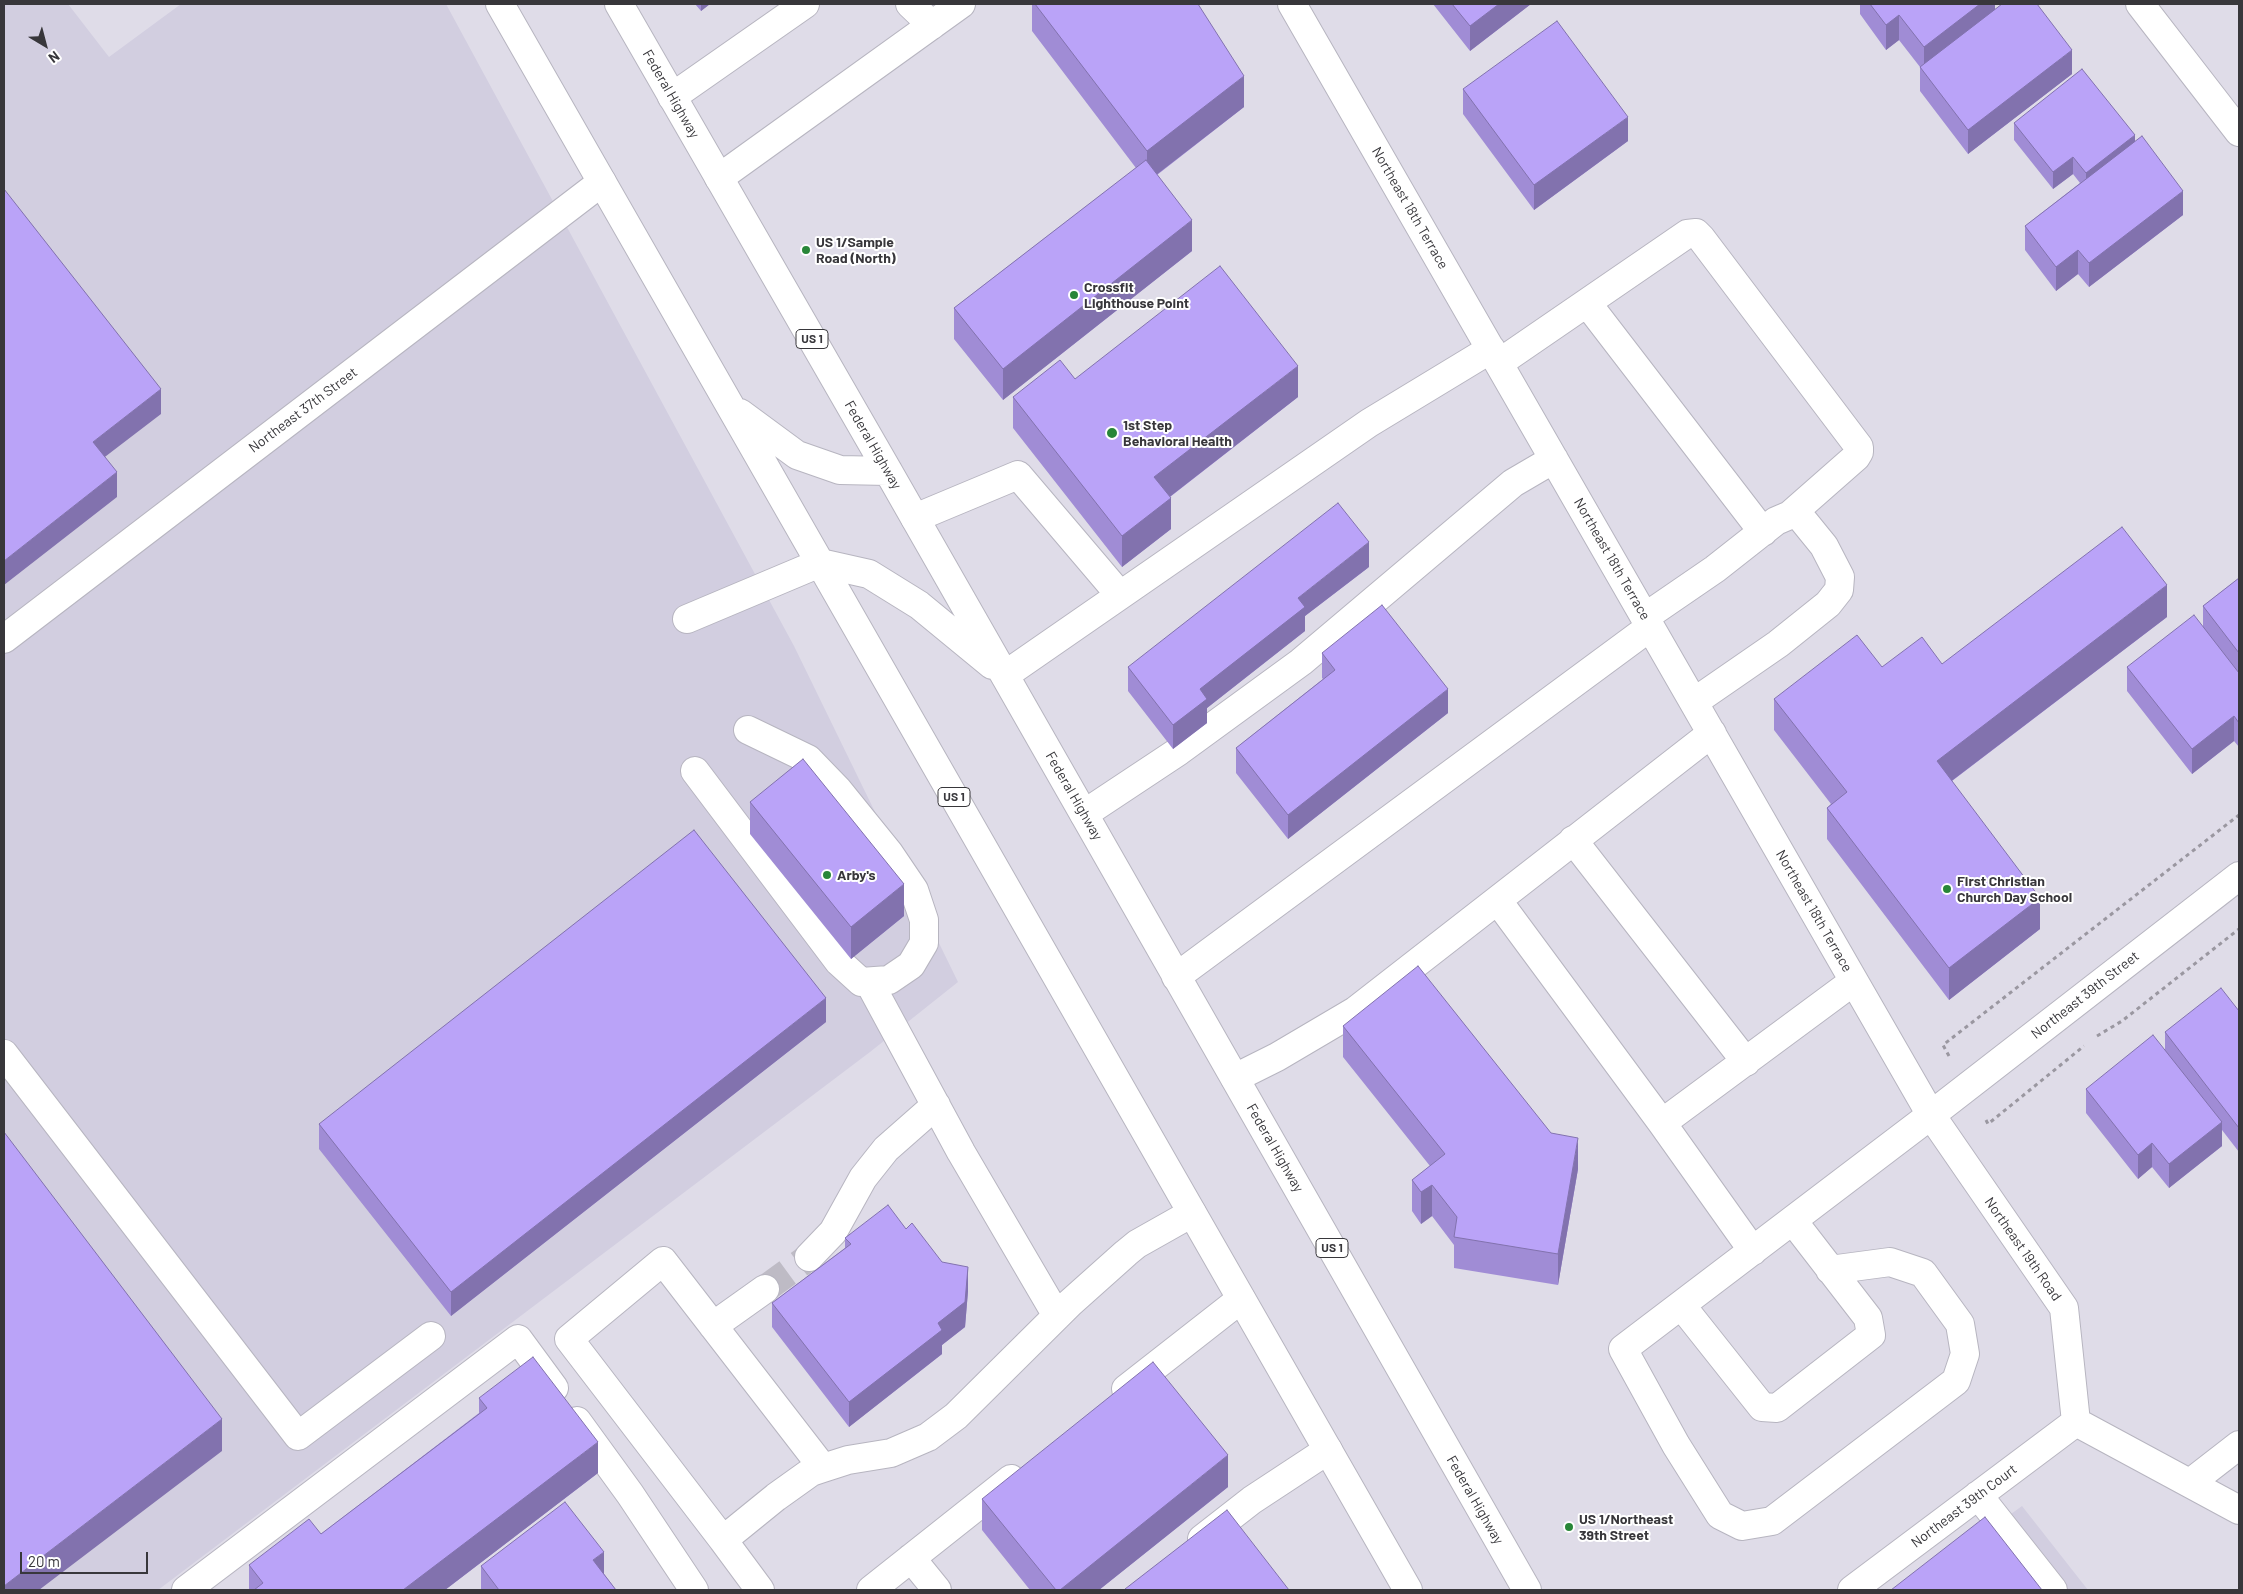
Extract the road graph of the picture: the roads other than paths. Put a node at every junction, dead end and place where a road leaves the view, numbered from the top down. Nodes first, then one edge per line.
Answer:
1 (500, 4) edge
2 (619, 4) edge
3 (805, 4) edge
4 (910, 4) edge
5 (961, 4) edge
6 (1292, 4) edge
7 (2140, 4) edge
8 (932, 25) junction
9 (672, 97) junction
10 (2239, 132) edge
11 (720, 178) junction
12 (602, 182) junction
13 (1587, 303) junction
14 (1495, 356) junction
15 (731, 406) junction
16 (1554, 459) junction
17 (888, 471) junction
18 (1790, 515) junction
19 (915, 518) junction
20 (1763, 532) junction
21 (820, 563) junction
22 (1120, 595) junction
23 (687, 619) dead end
24 (1648, 622) junction
25 (4, 639) edge
26 (1005, 675) junction
27 (1694, 702) junction
28 (748, 730) dead end
29 (1712, 732) junction
30 (695, 771) dead end
31 (1084, 814) junction
32 (1572, 840) junction
33 (2239, 876) edge
34 (1498, 901) junction
35 (1176, 977) junction
36 (1854, 981) junction
37 (869, 982) junction
38 (4, 1054) edge
39 (1746, 1062) junction
40 (1235, 1078) junction
41 (936, 1105) junction
42 (1931, 1115) junction
43 (1662, 1123) junction
44 (1192, 1213) junction
45 (1793, 1221) junction
46 (1753, 1251) junction
47 (809, 1257) tunnel mouth
48 (1830, 1270) junction
49 (765, 1288) tunnel mouth
50 (1241, 1299) junction
51 (1682, 1305) junction
52 (1057, 1316) junction
53 (713, 1326) junction
54 (431, 1336) dead end
55 (1109, 1402) edge
56 (2076, 1422) junction
57 (2239, 1445) edge
58 (1328, 1450) junction
59 (1032, 1462) edge
60 (823, 1468) junction
61 (2190, 1483) junction
62 (1978, 1495) junction
63 (2239, 1510) edge
64 (722, 1540) junction
65 (1180, 1556) edge
66 (911, 1558) junction
67 (186, 1590) edge
68 (694, 1590) edge
69 (760, 1590) edge
70 (871, 1590) edge
71 (936, 1590) edge
72 (1408, 1590) edge
73 (1527, 1590) edge
74 (1852, 1590) edge
75 (2053, 1590) edge

1 - 12 main road, US 1
2 - 9 main road, Federal Highway / US 1
3 - 9 main road
4 - 8 main road
5 - 8 main road
6 - 14 main road, Northeast 18th Terrace
7 - 10 main road
8 - 11 main road
9 - 11 main road, Federal Highway / US 1
11 - 17 main road, Federal Highway / US 1
12 - 15 main road, US 1
12 - 25 main road, Northeast 37th Street
13 - 14 main road
13 - 18 main road
13 - 20 main road
14 - 16 main road, Northeast 18th Terrace
14 - 22 main road
15 - 17 main road
15 - 21 main road, US 1
16 - 24 main road, Northeast 18th Terrace
16 - 31 main road
17 - 19 main road, Federal Highway / US 1
18 - 20 main road
18 - 27 main road
19 - 22 main road
19 - 26 main road, Federal Highway / US 1
20 - 24 main road
21 - 23 main road
21 - 26 main road
21 - 44 main road, US 1
22 - 26 main road
24 - 27 main road, Northeast 18th Terrace
24 - 35 main road
26 - 31 main road, Federal Highway / US 1
27 - 29 main road, Northeast 18th Terrace
28 - 37 main road
29 - 32 main road
29 - 36 main road, Northeast 18th Terrace
30 - 37 main road
31 - 35 main road, Federal Highway / US 1
32 - 34 main road
32 - 39 main road
33 - 42 main road, Northeast 39th Street
34 - 40 main road
34 - 43 main road
35 - 40 main road, Federal Highway / US 1
36 - 39 main road
36 - 42 main road, Northeast 18th Terrace
37 - 41 main road
38 - 54 main road
39 - 43 main road
40 - 73 main road, Federal Highway / US 1
41 - 47 main road
41 - 52 main road
42 - 45 main road, Northeast 39th Street
42 - 56 main road, Northeast 19th Road
43 - 46 main road
44 - 50 main road, US 1
44 - 52 main road
45 - 46 main road, Northeast 39th Street
45 - 48 main road
46 - 51 main road, Northeast 39th Street
48 - 51 main road
48 - 51 main road, Northeast 39th Street
49 - 53 main road
50 - 55 main road
50 - 58 main road, US 1
52 - 60 main road
53 - 60 main road
53 - 64 main road
56 - 61 main road
56 - 62 main road, Northeast 39th Court
57 - 61 main road
58 - 65 main road
58 - 72 main road, US 1
59 - 66 main road
60 - 64 main road
61 - 63 main road
62 - 74 main road, Northeast 39th Court
62 - 75 main road
64 - 69 main road
66 - 70 main road
66 - 71 main road
67 - 68 main road

